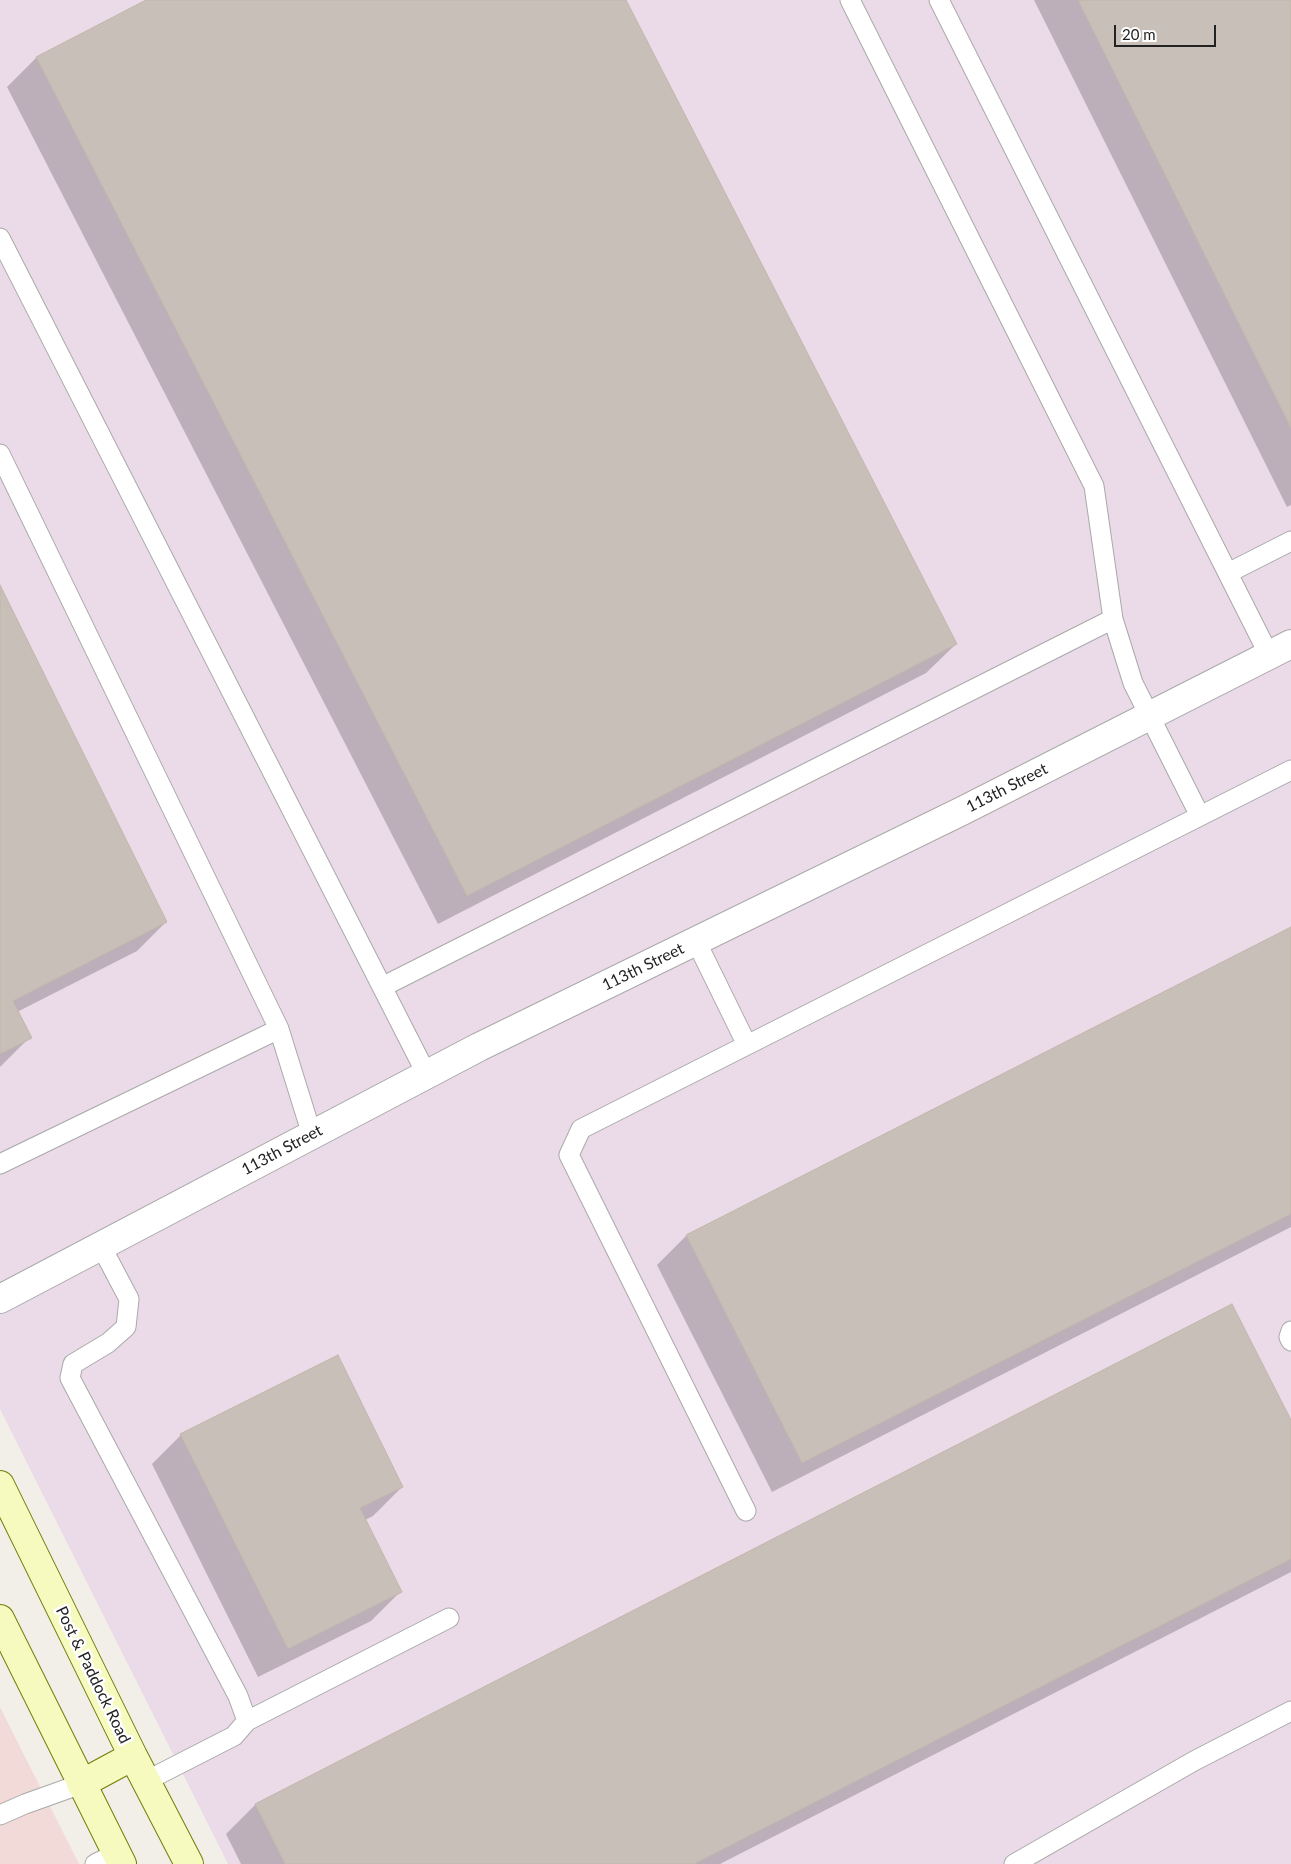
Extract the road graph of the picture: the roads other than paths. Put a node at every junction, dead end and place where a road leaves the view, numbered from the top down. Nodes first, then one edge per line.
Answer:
1 (850, 0) edge
2 (939, 0) edge
3 (0, 238) edge
4 (0, 454) edge
5 (1291, 541) edge
6 (1228, 573) junction
7 (1113, 619) junction
8 (1280, 650) edge
9 (1149, 715) junction
10 (1291, 770) edge
11 (1200, 816) junction
12 (696, 941) junction
13 (382, 987) junction
14 (279, 1029) junction
15 (747, 1045) junction
16 (426, 1075) junction
17 (312, 1135) junction
18 (0, 1164) edge
19 (101, 1246) junction
20 (0, 1299) edge
21 (1291, 1331) edge
22 (1291, 1341) edge
23 (0, 1485) edge
24 (746, 1511) dead end
25 (449, 1618) dead end
26 (0, 1619) edge
27 (1291, 1712) edge
28 (247, 1721) junction
29 (134, 1756) junction
30 (146, 1781) junction
31 (82, 1784) junction
32 (0, 1815) edge
33 (111, 1860) edge
34 (189, 1864) edge
35 (1014, 1864) edge

1 - 7 lane
2 - 6 lane
3 - 13 lane
4 - 14 lane
5 - 6 lane
6 - 8 lane
7 - 9 lane
7 - 13 lane
8 - 9 street, 113th Street
9 - 11 lane
9 - 12 street, 113th Street
10 - 11 lane
11 - 15 lane
12 - 15 lane
12 - 16 street, 113th Street
13 - 16 lane
14 - 17 lane
14 - 18 lane
15 - 24 lane
16 - 17 street, 113th Street
17 - 19 street, 113th Street
19 - 20 street, 113th Street
19 - 28 lane
21 - 22 lane
23 - 29 street, Post & Paddock Road
25 - 28 lane
26 - 31 street
27 - 35 lane
28 - 30 lane
29 - 30 street, Post & Paddock Road
29 - 31 street
30 - 34 street, Post & Paddock Road
31 - 32 lane
31 - 33 street

